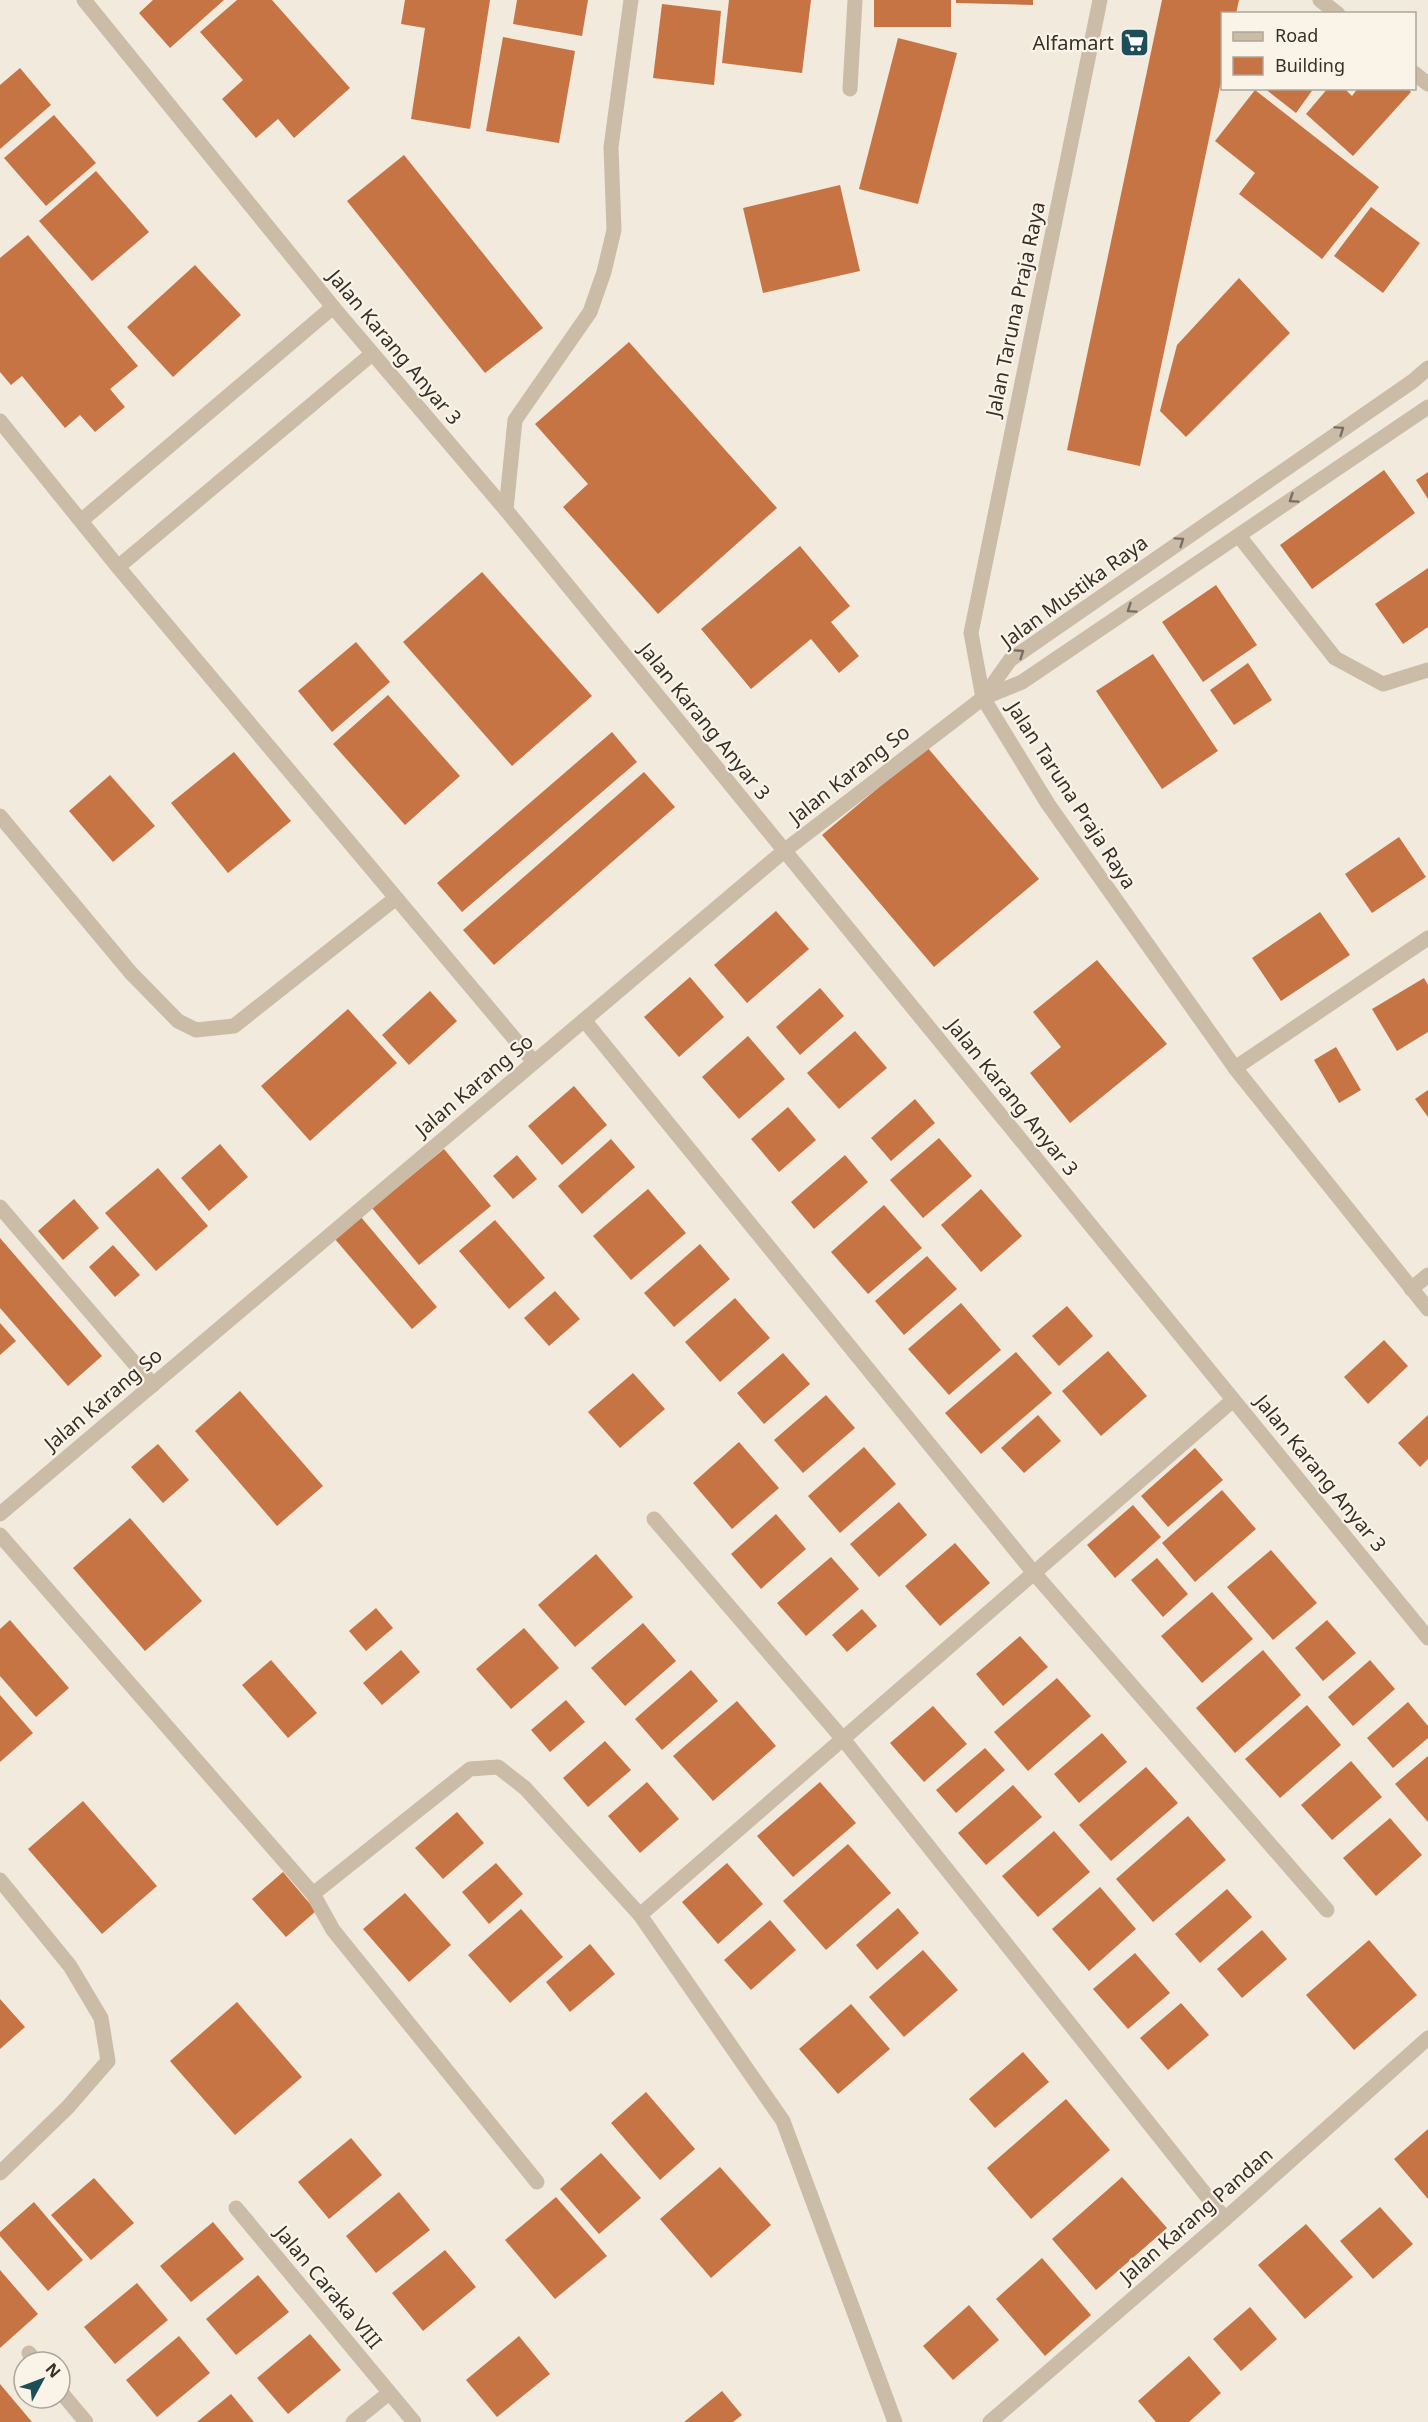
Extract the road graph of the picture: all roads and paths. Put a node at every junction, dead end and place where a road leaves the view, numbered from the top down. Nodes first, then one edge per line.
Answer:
1 (84, 0) edge
2 (631, 0) edge
3 (855, 0) edge
4 (1100, 0) edge
5 (1320, 0) edge
6 (1335, 12) edge
7 (1416, 75) edge
8 (1428, 84) edge
9 (850, 89) dead end
10 (333, 307) junction
11 (372, 354) junction
12 (1428, 368) edge
13 (1428, 407) edge
14 (0, 421) edge
15 (506, 510) junction
16 (82, 520) junction
17 (1239, 536) junction
18 (118, 567) junction
19 (1428, 670) edge
20 (983, 698) junction
21 (0, 816) edge
22 (784, 851) junction
23 (396, 898) junction
24 (1428, 938) edge
25 (584, 1020) junction
26 (534, 1062) junction
27 (1234, 1068) junction
28 (0, 1207) edge
29 (1428, 1275) edge
30 (1411, 1290) junction
31 (1428, 1309) edge
32 (153, 1384) junction
33 (1233, 1400) junction
34 (0, 1514) edge
35 (654, 1519) dead end
36 (0, 1535) edge
37 (1034, 1573) junction
38 (1428, 1638) edge
39 (843, 1739) junction
40 (0, 1880) edge
41 (313, 1894) junction
42 (1327, 1911) dead end
43 (640, 1915) junction
44 (1428, 2038) edge
45 (0, 2172) edge
46 (537, 2182) dead end
47 (236, 2208) dead end
48 (1225, 2219) junction
49 (389, 2393) junction
50 (72, 2405) edge
51 (86, 2422) edge
52 (353, 2422) edge
53 (414, 2422) edge
54 (895, 2422) edge
55 (990, 2422) edge

1 - 10 street, Jalan Karang Anyar 3
2 - 15 street
3 - 9 street
4 - 20 street, Jalan Taruna Praja Raya
5 - 6 street
7 - 8 street
10 - 11 street, Jalan Karang Anyar 3
10 - 16 street
11 - 15 street, Jalan Karang Anyar 3
11 - 18 street
20 -> 12 street, Jalan Mustika Raya
13 -> 17 street
14 - 16 street
15 - 22 street, Jalan Karang Anyar 3
16 - 18 street
17 - 19 street
17 -> 20 street
18 - 23 street
20 - 22 street, Jalan Karang So
20 - 27 street, Jalan Taruna Praja Raya
21 - 23 street
22 - 25 street, Jalan Karang So
22 - 33 street, Jalan Karang Anyar 3
23 - 26 street
24 - 27 street
25 - 26 street, Jalan Karang So
25 - 37 street
26 - 32 street, Jalan Karang So
27 - 30 street, Jalan Taruna Praja Raya
28 - 32 street
29 - 30 street
30 - 31 street, Jalan Taruna Praja Raya
32 - 34 street, Jalan Karang So
33 - 37 street
33 - 38 street, Jalan Karang Anyar 3
35 - 39 street
36 - 41 street
37 - 39 street
37 - 42 street
39 - 43 street
39 - 48 street
40 - 45 street
41 - 43 street
41 - 46 street
43 - 54 street
44 - 48 street, Jalan Karang Pandan
47 - 49 street, Jalan Caraka VIII
48 - 55 street, Jalan Karang Pandan
49 - 52 street
49 - 53 street, Jalan Caraka VIII
50 - 51 street

